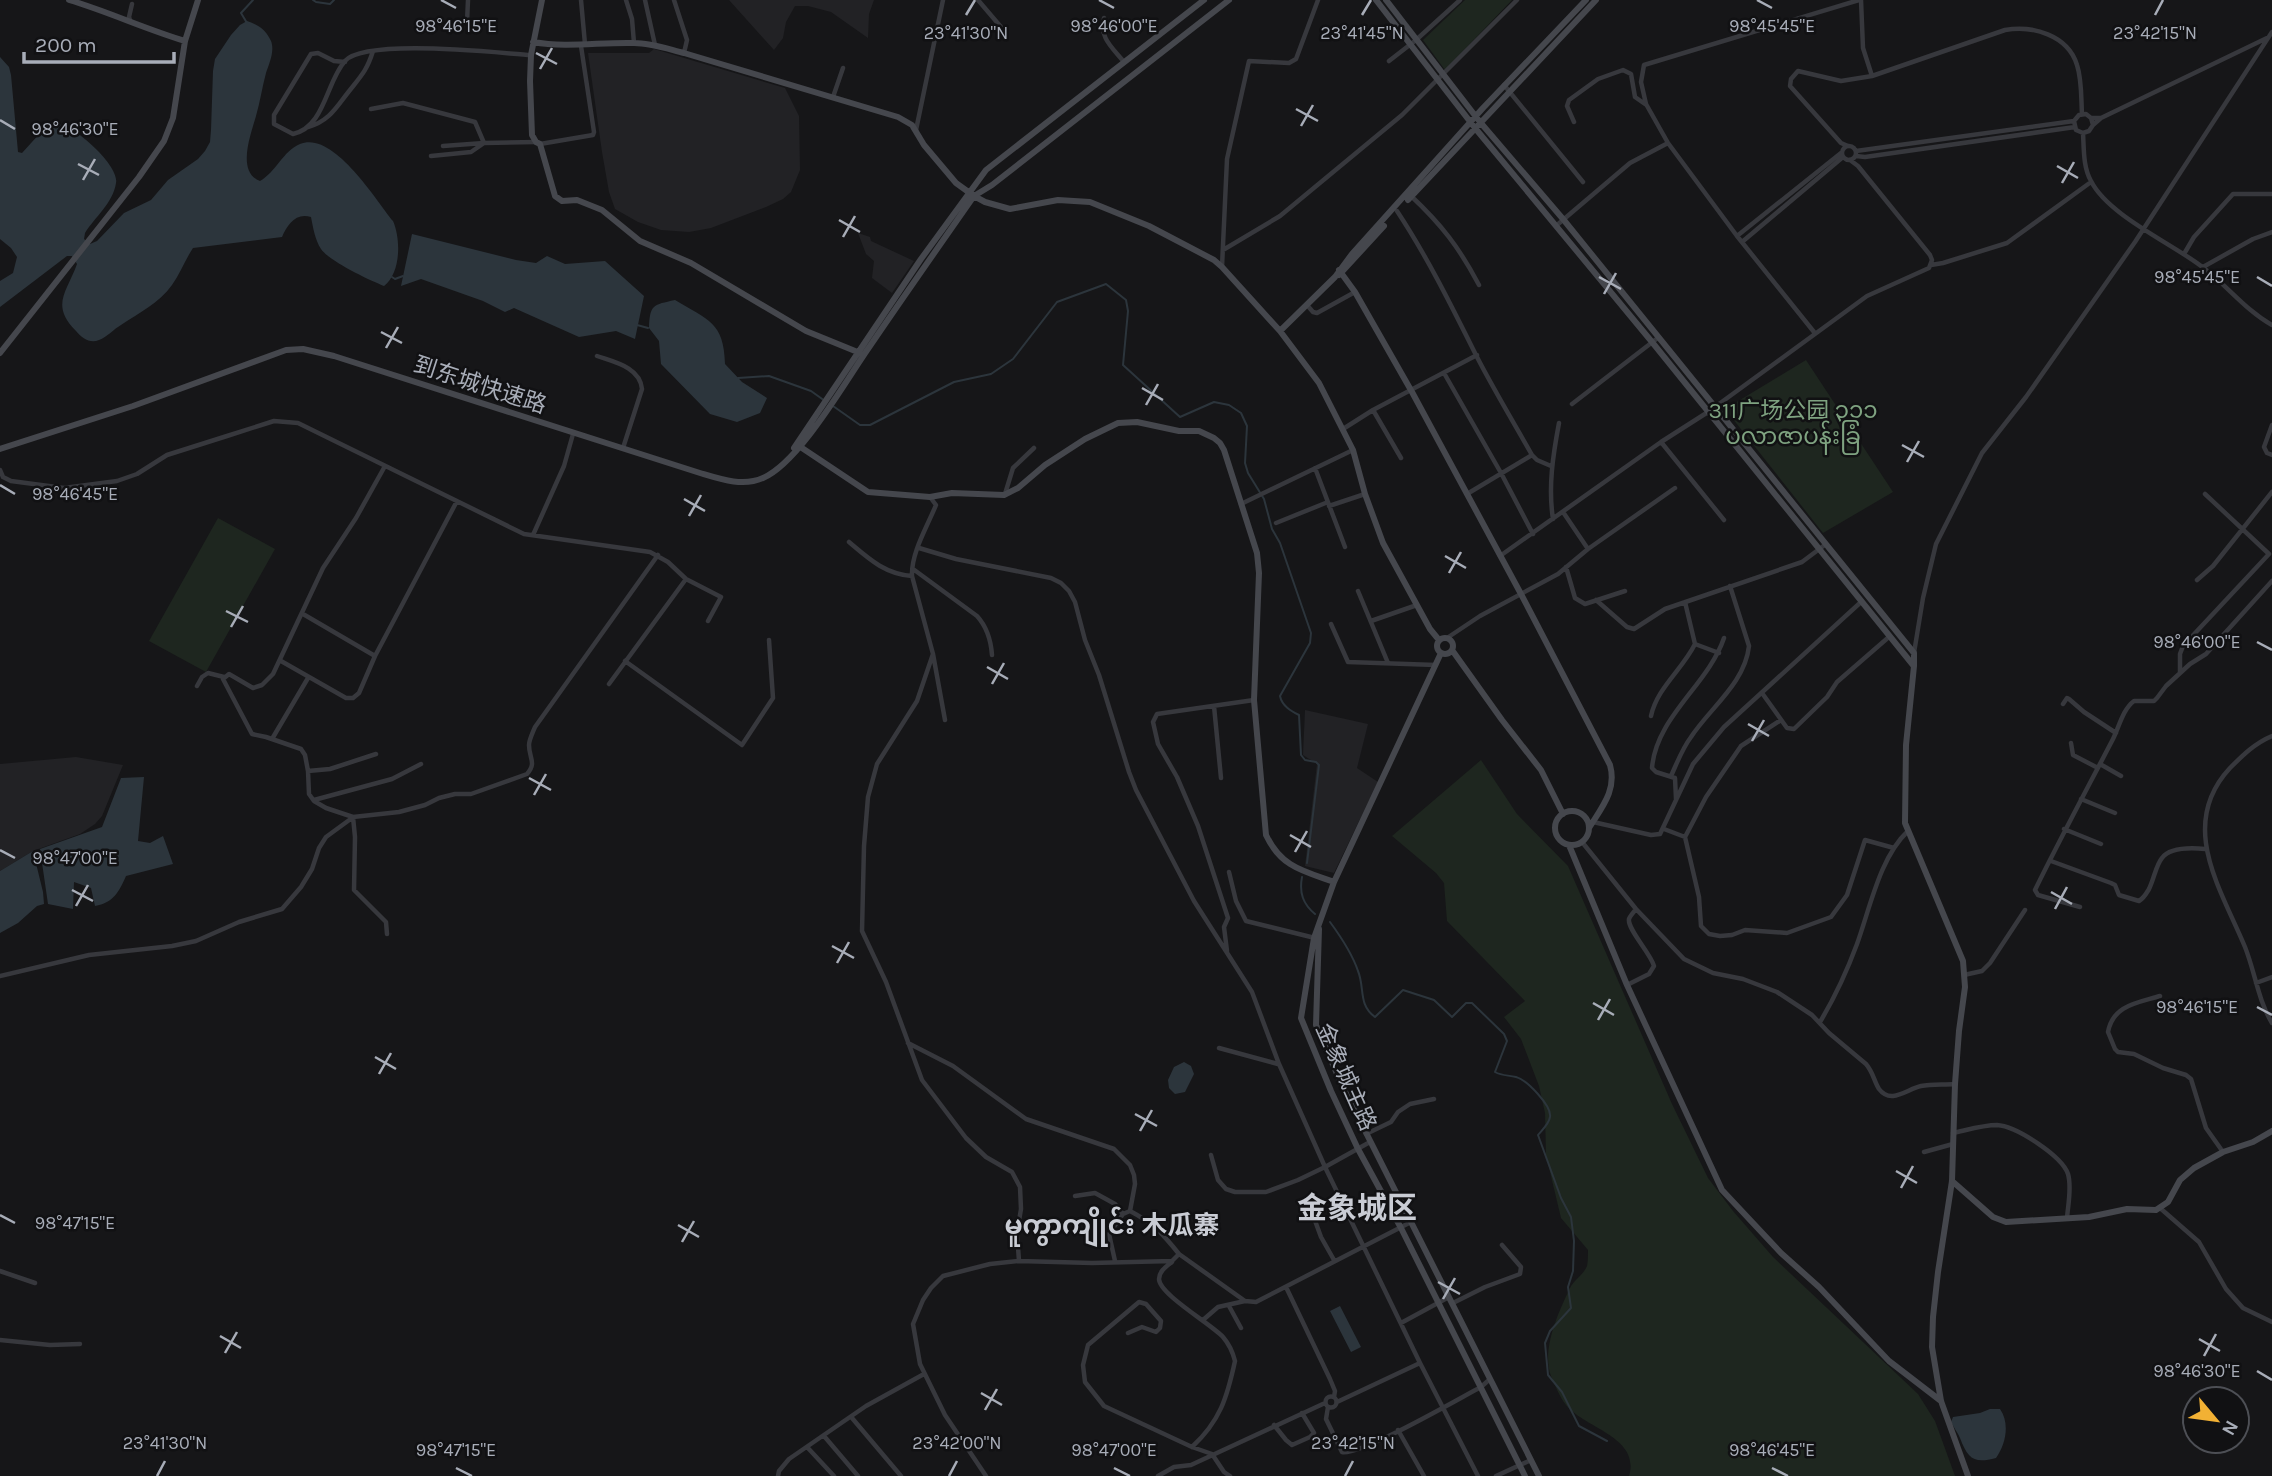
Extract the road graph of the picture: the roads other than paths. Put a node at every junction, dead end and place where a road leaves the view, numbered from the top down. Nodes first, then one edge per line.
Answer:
1 (69, 0) edge
2 (198, 0) edge
3 (468, 0) edge
4 (542, 0) edge
5 (581, 0) edge
6 (626, 0) edge
7 (645, 0) edge
8 (674, 0) edge
9 (978, 0) edge
10 (1203, 0) edge
11 (1229, 0) edge
12 (1318, 0) edge
13 (1376, 0) edge
14 (1386, 0) edge
15 (1460, 0) edge
16 (1517, 0) edge
17 (1586, 0) edge
18 (1596, 0) edge
19 (1860, 0) edge
20 (944, 1) edge
21 (132, 4) dead end
22 (1396, 13) junction
23 (1104, 18) dead end
24 (1389, 18) junction
25 (131, 21) junction
26 (467, 22) dead end
27 (1001, 27) dead end
28 (2272, 32) edge
29 (2268, 38) junction
30 (185, 41) junction
31 (533, 42) junction
32 (1413, 42) junction
33 (635, 43) junction
34 (583, 46) junction
35 (656, 46) junction
36 (373, 51) junction
37 (684, 52) junction
38 (531, 55) junction
39 (1389, 61) dead end
40 (345, 62) junction
41 (1124, 62) junction
42 (842, 68) dead end
43 (1872, 76) junction
44 (1441, 78) junction
45 (1506, 88) junction
46 (833, 97) junction
47 (1646, 104) junction
48 (371, 109) dead end
49 (2082, 114) junction
50 (2091, 118) junction
51 (2101, 118) junction
52 (2074, 121) junction
53 (1475, 122) junction
54 (1574, 122) dead end
55 (2093, 125) junction
56 (2074, 127) junction
57 (306, 128) junction
58 (916, 130) junction
59 (2018, 132) junction
60 (2083, 133) junction
61 (484, 143) junction
62 (538, 143) junction
63 (1668, 143) junction
64 (443, 146) dead end
65 (1844, 151) junction
66 (431, 156) dead end
67 (1854, 156) junction
68 (1525, 181) junction
69 (1583, 182) dead end
70 (2091, 182) junction
71 (971, 194) junction
72 (2272, 194) edge
73 (1410, 195) junction
74 (1546, 200) junction
75 (1540, 205) junction
76 (1397, 211) junction
77 (1563, 219) junction
78 (1556, 225) junction
79 (2144, 229) junction
80 (2272, 232) edge
81 (1737, 236) junction
82 (1742, 242) junction
83 (1223, 250) junction
84 (2184, 254) junction
85 (1931, 265) junction
86 (1223, 267) junction
87 (2203, 267) junction
88 (1604, 269) junction
89 (1341, 271) junction
90 (1596, 274) junction
91 (1479, 285) dead end
92 (1355, 292) junction
93 (1630, 302) junction
94 (1307, 305) junction
95 (1623, 307) junction
96 (2272, 325) edge
97 (1280, 331) junction
98 (1814, 332) junction
99 (1659, 337) junction
100 (1652, 342) junction
101 (0, 353) edge
102 (861, 354) junction
103 (1477, 355) junction
104 (597, 356) dead end
105 (1444, 373) junction
106 (1683, 375) junction
107 (1412, 391) junction
108 (1572, 404) dead end
109 (1715, 407) junction
110 (825, 408) junction
111 (1373, 410) junction
112 (1708, 412) junction
113 (1559, 423) dead end
114 (2272, 425) edge
115 (1343, 429) junction
116 (573, 434) junction
117 (1661, 442) junction
118 (799, 446) junction
119 (1034, 448) dead end
120 (0, 449) edge
121 (622, 449) junction
122 (1353, 450) junction
123 (2272, 455) edge
124 (1532, 456) junction
125 (1401, 458) dead end
126 (786, 460) junction
127 (1760, 462) junction
128 (384, 466) junction
129 (1552, 466) junction
130 (1315, 468) junction
131 (1753, 468) junction
132 (0, 470) edge
133 (1501, 473) junction
134 (1675, 488) dead end
135 (2272, 492) edge
136 (1365, 494) junction
137 (1467, 494) junction
138 (2204, 494) dead end
139 (1004, 495) junction
140 (930, 497) junction
141 (457, 501) junction
142 (1241, 503) junction
143 (1793, 503) junction
144 (1329, 504) junction
145 (1786, 509) junction
146 (1563, 511) junction
147 (1553, 519) junction
148 (1724, 520) dead end
149 (1276, 523) dead end
150 (2243, 529) junction
151 (1533, 534) junction
152 (533, 535) junction
153 (849, 542) dead end
154 (1825, 544) junction
155 (1345, 547) dead end
156 (919, 548) junction
157 (1588, 549) junction
158 (1819, 550) junction
159 (2271, 553) edge
160 (658, 555) junction
161 (1500, 556) junction
162 (1566, 567) junction
163 (912, 568) junction
164 (912, 576) junction
165 (686, 579) junction
166 (2197, 580) dead end
167 (2272, 581) edge
168 (1730, 586) junction
169 (1358, 591) dead end
170 (1625, 591) dead end
171 (1521, 594) junction
172 (1596, 600) junction
173 (1685, 601) junction
174 (1861, 602) junction
175 (1417, 605) junction
176 (303, 614) junction
177 (708, 621) dead end
178 (1371, 621) junction
179 (1331, 625) dead end
180 (1890, 636) junction
181 (1724, 638) dead end
182 (1443, 639) junction
183 (769, 640) dead end
184 (1695, 644) junction
185 (1452, 650) junction
186 (1441, 653) junction
187 (1719, 653) junction
188 (1914, 653) junction
189 (933, 654) junction
190 (992, 655) dead end
191 (375, 656) junction
192 (281, 661) junction
193 (625, 661) junction
194 (1388, 663) junction
195 (1436, 665) junction
196 (1914, 666) junction
197 (2180, 673) junction
198 (224, 677) junction
199 (308, 678) junction
200 (609, 684) dead end
201 (197, 687) dead end
202 (1762, 693) junction
203 (1254, 700) junction
204 (2063, 704) dead end
205 (1213, 706) junction
206 (1651, 716) dead end
207 (945, 720) dead end
208 (1780, 720) junction
209 (2116, 733) junction
210 (2272, 736) edge
211 (272, 739) junction
212 (2071, 743) dead end
213 (376, 754) dead end
214 (421, 764) dead end
215 (2099, 766) junction
216 (308, 771) junction
217 (1671, 776) junction
218 (2121, 776) dead end
219 (1221, 778) dead end
220 (2081, 799) junction
221 (1676, 800) junction
222 (314, 801) junction
223 (2115, 813) dead end
224 (1563, 814) junction
225 (353, 817) junction
226 (1591, 825) junction
227 (1664, 829) junction
228 (2064, 829) junction
229 (1908, 831) junction
230 (1685, 836) junction
231 (1582, 842) junction
232 (2101, 844) dead end
233 (1569, 845) junction
234 (1894, 848) junction
235 (2205, 849) junction
236 (2051, 861) junction
237 (1230, 872) dead end
238 (1334, 882) junction
239 (2081, 907) dead end
240 (1636, 909) junction
241 (2025, 910) dead end
242 (387, 934) dead end
243 (1316, 938) junction
244 (1227, 954) junction
245 (1964, 975) junction
246 (0, 976) edge
247 (2272, 977) edge
248 (2256, 983) junction
249 (1627, 985) junction
250 (2160, 996) dead end
251 (1820, 1022) junction
252 (2272, 1023) edge
253 (908, 1043) junction
254 (1219, 1048) dead end
255 (1279, 1064) junction
256 (1334, 1067) junction
257 (1323, 1073) junction
258 (1955, 1084) junction
259 (1434, 1099) dead end
260 (2272, 1131) edge
261 (1953, 1133) junction
262 (1366, 1134) junction
263 (1370, 1142) junction
264 (1953, 1144) junction
265 (1359, 1149) junction
266 (1924, 1152) dead end
267 (2223, 1152) junction
268 (1211, 1155) dead end
269 (1325, 1167) junction
270 (1952, 1181) junction
271 (1075, 1196) dead end
272 (1310, 1207) dead end
273 (2160, 1208) junction
274 (1130, 1211) junction
275 (1123, 1214) junction
276 (2067, 1218) junction
277 (1412, 1222) junction
278 (1401, 1228) junction
279 (1502, 1245) dead end
280 (1364, 1248) junction
281 (1179, 1254) junction
282 (1334, 1260) junction
283 (1019, 1261) junction
284 (1115, 1261) junction
285 (1172, 1261) junction
286 (0, 1271) edge
287 (35, 1283) dead end
288 (1286, 1287) junction
289 (1451, 1300) junction
290 (1245, 1301) junction
291 (1439, 1304) junction
292 (1228, 1306) junction
293 (1203, 1320) junction
294 (2272, 1322) edge
295 (1401, 1323) junction
296 (1241, 1328) dead end
297 (1128, 1333) dead end
298 (0, 1340) edge
299 (80, 1345) dead end
300 (1420, 1363) junction
301 (924, 1374) junction
302 (1490, 1378) junction
303 (1481, 1387) junction
304 (1336, 1400) junction
305 (1941, 1401) junction
306 (1327, 1405) junction
307 (1442, 1407) junction
308 (1302, 1413) junction
309 (852, 1418) junction
310 (1274, 1425) junction
311 (1398, 1430) junction
312 (824, 1436) junction
313 (807, 1447) junction
314 (1192, 1447) junction
315 (1212, 1454) junction
316 (1531, 1460) junction
317 (1519, 1465) junction
318 (778, 1476) edge
319 (834, 1476) edge
320 (859, 1476) edge
321 (901, 1476) edge
322 (985, 1476) edge
323 (1158, 1476) edge
324 (1230, 1476) edge
325 (1424, 1476) edge
326 (1478, 1476) edge
327 (1496, 1476) edge
328 (1525, 1476) edge
329 (1539, 1476) edge
330 (1968, 1476) edge

1 - 25 main road
2 - 30 main road
3 - 26 street
4 - 31 main road
5 - 34 street
6 - 33 street
7 - 35 street
8 - 37 street
9 - 27 street
10 - 41 main road
11 - 71 main road
12 - 83 street
13 - 24 main road
14 - 22 main road
15 - 32 street
16 - 44 street
17 - 45 main road
18 - 45 main road
19 - 43 street
19 - 47 street
20 - 58 street
21 - 25 street
22 - 24 main road
22 - 32 main road
23 - 41 street
24 - 32 main road
25 - 30 main road
28 - 29 street
29 - 51 street
29 - 79 street
30 - 101 main road
31 - 34 main road
31 - 38 main road
32 - 39 street
32 - 44 main road
33 - 34 main road
33 - 35 main road
34 - 62 street
35 - 37 main road
36 - 38 street
36 - 40 street
36 - 57 street
37 - 46 main road
38 - 62 main road
40 - 57 street
40 - 57 street
41 - 71 main road
42 - 46 street
43 - 49 street
43 - 65 street
44 - 53 main road
44 - 83 street
45 - 53 main road
45 - 69 street
46 - 58 main road
47 - 54 street
47 - 63 street
48 - 61 street
49 - 50 street
49 - 52 street
50 - 51 street
50 - 55 street
51 - 55 street
52 - 56 street
52 - 59 street
53 - 68 main road
53 - 73 main road
55 - 60 street
56 - 59 street
56 - 60 street
58 - 71 main road
59 - 67 street
60 - 70 street
61 - 62 street
61 - 64 street
61 - 66 street
62 - 102 main road
63 - 77 street
63 - 81 street
65 - 67 street
65 - 67 street
65 - 81 street
65 - 82 street
67 - 85 street
68 - 74 main road
68 - 75 main road
70 - 79 street
70 - 85 street
71 - 86 main road
71 - 102 main road
72 - 84 street
73 - 76 main road
73 - 89 main road
73 - 91 street
74 - 75 main road
74 - 77 main road
75 - 78 main road
76 - 89 main road
76 - 103 street
77 - 78 street
77 - 88 main road
78 - 90 main road
79 - 84 street
79 - 188 street
80 - 87 street
81 - 82 street
82 - 98 street
83 - 86 street
84 - 87 street
85 - 98 street
86 - 97 main road
87 - 96 street
88 - 90 main road
88 - 93 main road
89 - 92 main road
89 - 94 main road
90 - 95 main road
92 - 94 street
92 - 107 main road
93 - 95 main road
93 - 99 main road
94 - 97 main road
95 - 100 main road
97 - 115 main road
98 - 109 street
99 - 100 street
99 - 106 main road
100 - 106 main road
100 - 108 street
102 - 110 main road
103 - 105 street
103 - 124 street
104 - 121 street
105 - 107 street
105 - 133 street
106 - 109 main road
106 - 112 main road
107 - 111 street
107 - 137 main road
109 - 112 street
109 - 127 main road
110 - 118 main road, 到东城快速路
110 - 126 main road, 到东城快速路
111 - 115 street
111 - 125 street
112 - 117 street
112 - 131 main road
113 - 129 street
114 - 123 street
115 - 122 main road
116 - 120 main road, 到东城快速路
116 - 121 main road, 到东城快速路
116 - 152 street
117 - 146 street
117 - 148 street
118 - 126 main road, 到东城快速路
118 - 140 main road
119 - 139 street
121 - 126 main road, 到东城快速路
122 - 130 street
122 - 136 main road
124 - 129 street
124 - 133 street
127 - 131 main road
127 - 143 main road
128 - 132 street
128 - 141 street
128 - 176 street
129 - 147 street
130 - 142 street
130 - 144 street
131 - 145 main road
133 - 137 street
133 - 151 street
134 - 157 street
135 - 150 street
136 - 144 street
136 - 175 main road
137 - 161 main road
138 - 150 street
139 - 140 main road
139 - 142 main road
140 - 156 street
141 - 152 street
141 - 191 street
142 - 203 main road
143 - 145 main road
143 - 154 main road
144 - 149 street
144 - 155 street
145 - 158 main road
146 - 147 street
146 - 157 street
147 - 151 street
150 - 159 street
150 - 166 street
151 - 161 street
152 - 160 street
153 - 164 street
154 - 158 street
154 - 188 main road
156 - 163 street
156 - 244 street
157 - 162 street
158 - 168 street
158 - 174 main road
159 - 197 street
160 - 165 street
160 - 225 street
161 - 171 main road
162 - 171 street
162 - 172 street
163 - 164 street
163 - 190 street
164 - 189 street
165 - 177 street
165 - 193 street
167 - 197 street
168 - 173 street
168 - 217 street
169 - 178 street
170 - 172 street
171 - 182 street
171 - 226 main road
172 - 173 street
173 - 184 street
174 - 180 main road
174 - 202 street
175 - 178 street
175 - 182 main road
176 - 191 street
176 - 192 street
178 - 194 street
179 - 194 street
180 - 196 main road
180 - 208 street
181 - 187 street
182 - 185 main road
182 - 186 main road
183 - 193 street
184 - 187 street
184 - 206 street
185 - 186 main road
185 - 224 main road
186 - 195 main road, 金象城主路
187 - 217 street
188 - 196 main road
189 - 207 street
189 - 253 street
191 - 199 street
192 - 198 street
192 - 199 street
193 - 200 street
194 - 195 street
195 - 238 main road, 金象城主路
196 - 229 main road
197 - 209 street
198 - 201 street
198 - 211 street
199 - 211 street
202 - 208 street
202 - 221 street
203 - 205 street
203 - 238 main road
204 - 209 street
205 - 219 street
205 - 244 street
208 - 230 street
209 - 215 street
210 - 235 street
211 - 216 street
212 - 215 street
213 - 216 street
214 - 222 street
215 - 218 street
215 - 220 street
216 - 222 street
217 - 221 street
220 - 223 street
220 - 228 street
221 - 227 street
222 - 225 street
224 - 226 main road
224 - 233 main road
225 - 242 street
225 - 246 street
226 - 227 street
226 - 231 main road
227 - 230 street
228 - 232 street
228 - 236 street
229 - 234 street
229 - 245 main road
230 - 234 street
231 - 233 main road
231 - 240 street
233 - 249 main road
234 - 251 street
235 - 236 street
235 - 248 street
236 - 239 street
237 - 243 street
238 - 243 main road, 金象城主路
240 - 249 street
240 - 251 street
241 - 245 street
243 - 256 main road, 金象城主路
243 - 257 main road, 金象城主路
244 - 255 street
245 - 258 main road
247 - 248 street
248 - 252 street
249 - 305 main road
250 - 267 street
251 - 258 street
253 - 274 street
253 - 283 street
254 - 255 street
255 - 269 street
256 - 257 main road
256 - 262 main road, 金象城主路
257 - 265 main road, 金象城主路
258 - 261 main road
259 - 262 street
260 - 267 main road
261 - 264 main road
261 - 276 street
262 - 263 main road, 金象城主路
263 - 265 street
263 - 277 main road, 金象城主路
264 - 266 street
264 - 270 main road
265 - 269 street
265 - 278 main road, 金象城主路
267 - 273 main road
268 - 269 street
269 - 280 street
270 - 276 main road
270 - 305 main road
271 - 275 street
272 - 282 street
273 - 276 main road
273 - 294 street
274 - 275 street
274 - 281 street
275 - 284 street
277 - 278 street
277 - 289 main road, 金象城主路
278 - 280 street
278 - 291 main road, 金象城主路
279 - 289 street
280 - 282 street
280 - 295 street
281 - 285 street
281 - 290 street
282 - 288 street
283 - 284 street
283 - 301 street
284 - 285 street
285 - 293 street
286 - 287 street
288 - 290 street
288 - 304 street
289 - 291 street
289 - 302 main road, 金象城主路
290 - 292 street
291 - 295 street
291 - 303 main road, 金象城主路
292 - 293 street
292 - 296 street
293 - 314 street
295 - 300 street
297 - 314 street
298 - 299 street
300 - 304 street
300 - 307 street
301 - 309 street
301 - 322 street
302 - 303 street
302 - 316 main road, 金象城主路
303 - 307 street
303 - 317 main road, 金象城主路
304 - 306 street
304 - 306 street
305 - 330 main road
306 - 308 street
306 - 311 street
307 - 311 street
307 - 326 street
308 - 310 street
308 - 310 street
309 - 312 street
309 - 321 street
310 - 315 street
311 - 325 street
312 - 313 street
312 - 320 street
313 - 318 street
313 - 319 street
314 - 315 street
315 - 323 street
315 - 324 street
316 - 317 street
316 - 329 main road, 金象城主路
317 - 327 street
317 - 328 main road, 金象城主路

